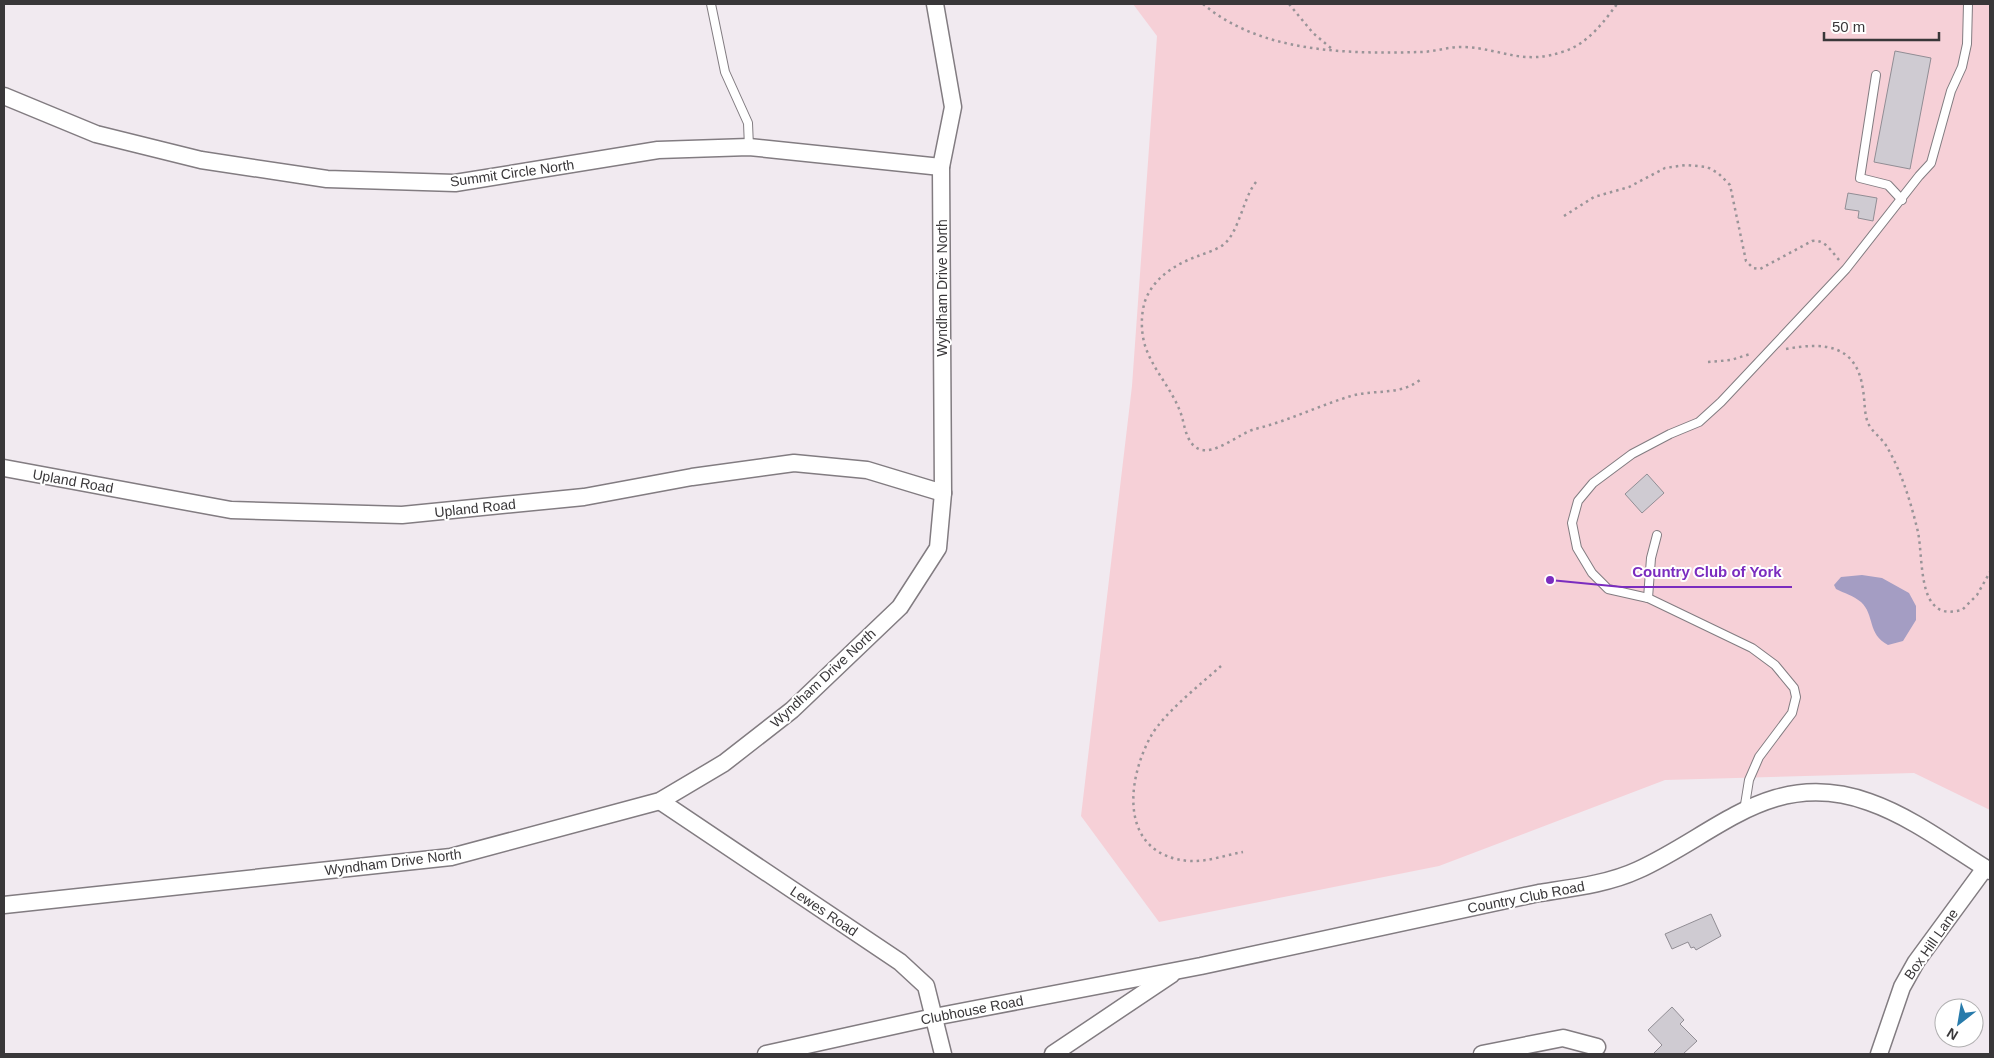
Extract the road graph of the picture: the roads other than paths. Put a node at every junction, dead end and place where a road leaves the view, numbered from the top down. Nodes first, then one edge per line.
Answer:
1 (711, 4) edge
2 (935, 4) edge
3 (1968, 4) edge
4 (1876, 75) dead end
5 (4, 96) edge
6 (749, 146) junction
7 (941, 167) junction
8 (1902, 200) junction
9 (4, 468) edge
10 (943, 493) junction
11 (1657, 534) dead end
12 (1648, 598) junction
13 (660, 801) junction
14 (1744, 811) junction
15 (1988, 870) edge
16 (6, 899) edge
17 (1178, 970) junction
18 (934, 1017) junction
19 (1597, 1047) dead end
20 (1508, 1051) edge
21 (766, 1054) edge
22 (943, 1054) edge
23 (1053, 1054) edge
24 (1482, 1054) edge
25 (1879, 1054) edge

1 - 6 lane
2 - 7 street, Wyndham Drive North
3 - 8 lane
4 - 8 lane
5 - 6 street, Summit Circle North
6 - 7 street, Summit Circle North
7 - 10 street, Wyndham Drive North
8 - 12 lane
9 - 10 street, Upland Road
10 - 13 street, Wyndham Drive North
11 - 12 lane
12 - 14 lane
13 - 16 street, Wyndham Drive North
13 - 18 street, Lewes Road
14 - 15 street, Country Club Road
14 - 17 street, Country Club Road
15 - 25 street, Box Hill Lane
17 - 18 street, Clubhouse Road
17 - 23 street, Country Club Road
18 - 21 street, Clubhouse Road
18 - 22 street, Lewes Road
19 - 20 street
20 - 24 street

